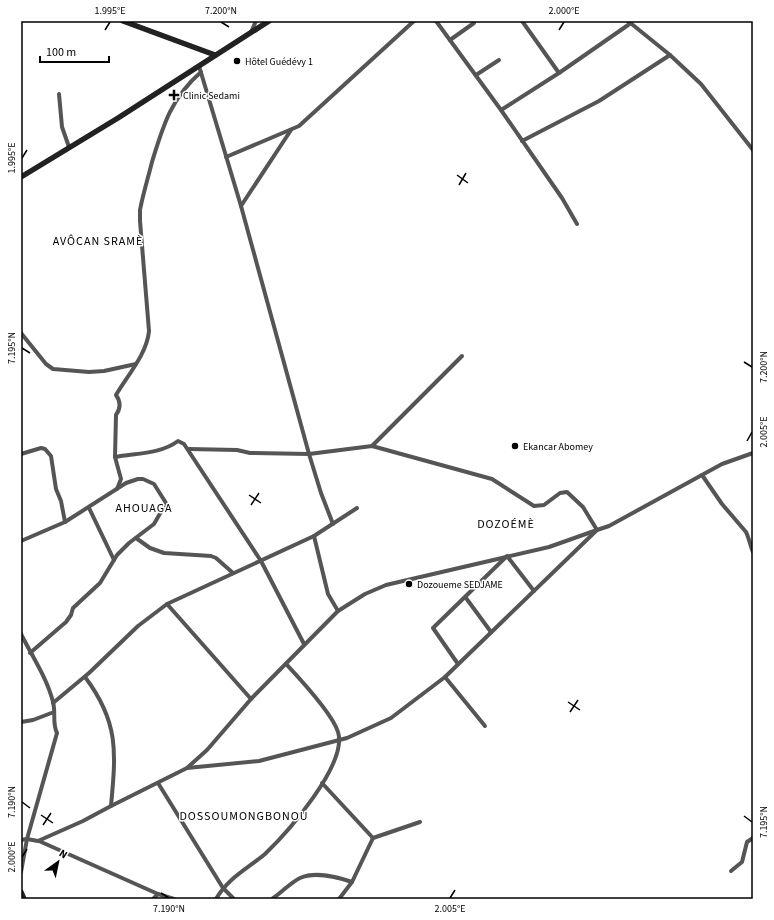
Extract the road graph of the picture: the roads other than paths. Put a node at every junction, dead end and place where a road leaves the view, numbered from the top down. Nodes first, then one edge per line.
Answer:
1 (123, 21) edge
2 (256, 21) edge
3 (269, 21) edge
4 (414, 21) edge
5 (436, 21) edge
6 (522, 21) edge
7 (630, 22) edge
8 (474, 23) dead end
9 (251, 32) junction
10 (450, 40) junction
11 (215, 55) junction
12 (670, 55) junction
13 (499, 60) dead end
14 (200, 69) junction
15 (559, 73) junction
16 (476, 75) junction
17 (59, 94) dead end
18 (501, 110) junction
19 (291, 130) junction
20 (522, 141) junction
21 (69, 147) junction
22 (753, 150) edge
23 (226, 157) junction
24 (21, 177) edge
25 (240, 206) junction
26 (578, 224) dead end
27 (21, 333) edge
28 (462, 356) dead end
29 (136, 364) junction
30 (372, 446) junction
31 (189, 449) junction
32 (753, 453) edge
33 (21, 454) edge
34 (309, 454) junction
35 (116, 456) junction
36 (702, 475) junction
37 (117, 490) junction
38 (89, 508) junction
39 (357, 508) dead end
40 (66, 522) junction
41 (333, 524) junction
42 (597, 530) junction
43 (314, 536) junction
44 (136, 538) junction
45 (21, 541) edge
46 (753, 552) edge
47 (507, 556) junction
48 (114, 560) junction
49 (261, 561) junction
50 (233, 573) junction
51 (534, 591) junction
52 (466, 598) junction
53 (167, 604) junction
54 (338, 611) junction
55 (491, 632) junction
56 (21, 634) edge
57 (304, 644) junction
58 (30, 653) junction
59 (286, 664) junction
60 (458, 664) junction
61 (85, 677) junction
62 (445, 677) junction
63 (251, 699) junction
64 (53, 703) junction
65 (54, 712) junction
66 (21, 722) edge
67 (485, 726) dead end
68 (339, 740) junction
69 (187, 768) junction
70 (158, 783) junction
71 (322, 783) junction
72 (111, 806) junction
73 (420, 822) dead end
74 (373, 838) junction
75 (753, 838) edge
76 (27, 839) junction
77 (21, 840) edge
78 (38, 841) junction
79 (731, 871) dead end
80 (21, 872) edge
81 (352, 882) junction
82 (223, 888) junction
83 (21, 892) edge
84 (158, 894) junction
85 (24, 899) edge
86 (153, 899) edge
87 (174, 899) edge
88 (216, 899) edge
89 (234, 899) edge
90 (272, 899) edge
91 (339, 899) edge

1 - 11 main road
2 - 9 street
3 - 9 main road
4 - 19 street
5 - 10 street
6 - 15 street
7 - 12 street
7 - 15 street
8 - 10 street
9 - 11 main road
10 - 16 street
11 - 14 main road
12 - 20 street
12 - 22 street
13 - 16 street
14 - 21 main road
14 - 23 street
14 - 29 street
15 - 18 street
16 - 18 street
17 - 21 street
18 - 20 street
19 - 23 street
19 - 25 street
20 - 26 street
21 - 24 main road
23 - 25 street
25 - 34 street
27 - 29 street
28 - 30 street
29 - 35 street
30 - 34 street
30 - 42 street
31 - 34 street
31 - 35 street
31 - 49 street
32 - 36 street
33 - 40 street
34 - 41 street
35 - 37 street
36 - 42 street
36 - 46 street
37 - 38 street
37 - 44 street
38 - 40 street
38 - 48 street
39 - 41 street
40 - 45 street
41 - 43 street
42 - 47 street
42 - 51 street
43 - 49 street
43 - 54 street
44 - 48 street
44 - 50 street
47 - 51 street
47 - 52 street
47 - 54 street
48 - 58 street
49 - 50 street
49 - 57 street
50 - 53 street
51 - 55 street
52 - 55 street
52 - 60 street
53 - 61 street
53 - 63 street
54 - 57 street
55 - 60 street
56 - 58 street
57 - 59 street
58 - 64 street
59 - 63 street
59 - 68 street
60 - 62 street
61 - 64 street
61 - 72 street
62 - 67 street
62 - 68 street
63 - 69 street
64 - 65 street
65 - 66 street
65 - 76 street
68 - 69 street
68 - 71 street
69 - 70 street
70 - 72 street
70 - 82 street
71 - 74 street
71 - 82 street
72 - 78 street
73 - 74 street
74 - 81 street
75 - 79 street
76 - 77 street
76 - 78 street
76 - 80 street
78 - 84 street
81 - 90 street
81 - 91 street
82 - 88 street
82 - 89 street
83 - 85 main road
84 - 86 street
84 - 87 street

